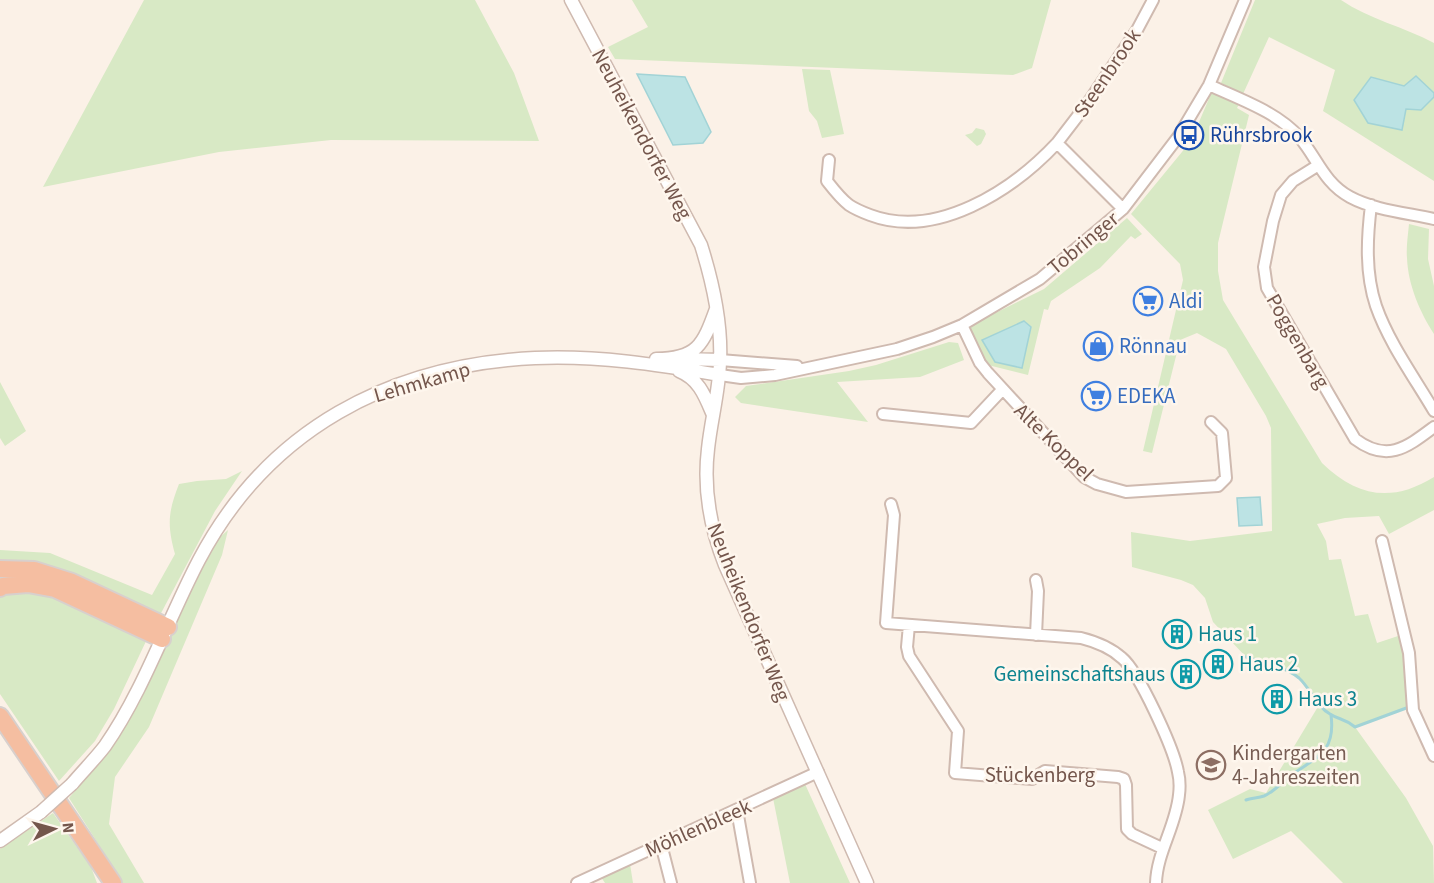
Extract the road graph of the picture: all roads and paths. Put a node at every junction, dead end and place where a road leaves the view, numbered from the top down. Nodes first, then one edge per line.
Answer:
1 (571, 0) edge
2 (1153, 0) edge
3 (1245, 0) edge
4 (1209, 84) junction
5 (1057, 143) junction
6 (829, 160) dead end
7 (1317, 166) junction
8 (1371, 205) junction
9 (1123, 209) junction
10 (1434, 219) edge
11 (717, 307) junction
12 (962, 325) junction
13 (720, 360) junction
14 (670, 363) junction
15 (818, 366) junction
16 (720, 375) junction
17 (1002, 390) junction
18 (1434, 411) edge
19 (883, 414) dead end
20 (714, 416) junction
21 (1211, 422) dead end
22 (1434, 427) edge
23 (891, 504) dead end
24 (1382, 541) dead end
25 (0, 569) edge
26 (1036, 580) dead end
27 (0, 588) edge
28 (909, 625) junction
29 (165, 633) junction
30 (1036, 635) junction
31 (0, 716) edge
32 (1434, 756) edge
33 (818, 772) junction
34 (737, 810) junction
35 (0, 841) edge
36 (661, 844) junction
37 (1162, 848) junction
38 (92, 852) junction
39 (104, 883) edge
40 (113, 883) edge
41 (577, 883) edge
42 (671, 883) edge
43 (750, 883) edge
44 (867, 883) edge
45 (1156, 883) edge

1 - 11 street, Neuheikendorfer Weg
2 - 5 street, Steenbrook
3 - 4 street, Tobringer
4 - 7 street
4 - 9 street, Tobringer
5 - 6 street
5 - 9 street
7 - 8 street
7 - 22 street, Poggenbarg
8 - 10 street
8 - 18 street
9 - 12 street, Tobringer
11 - 13 street, Neuheikendorfer Weg
11 - 14 street
12 - 15 street, Tobringer
12 - 17 street, Alte Koppel
13 - 14 street
13 - 15 street, Tobringer
13 - 16 street, Neuheikendorfer Weg
14 - 16 street
14 - 20 street
14 - 29 street, Lehmkamp
15 - 16 street, Tobringer
16 - 20 street, Neuheikendorfer Weg
17 - 19 street, Alte Koppel
17 - 21 street, Alte Koppel
20 - 33 street, Neuheikendorfer Weg
23 - 28 street
24 - 32 street
25 - 29 highway
26 - 30 street
27 - 29 highway
28 - 30 street
28 - 37 street, Stückenberg
29 - 35 street, Lehmkamp, bridge
30 - 37 street
31 - 38 highway
33 - 34 street, Möhlenbleek
33 - 44 street, Neuheikendorfer Weg
34 - 36 street, Möhlenbleek
34 - 43 street
36 - 41 street, Möhlenbleek
36 - 42 street
37 - 45 street
38 - 39 highway
38 - 40 highway

